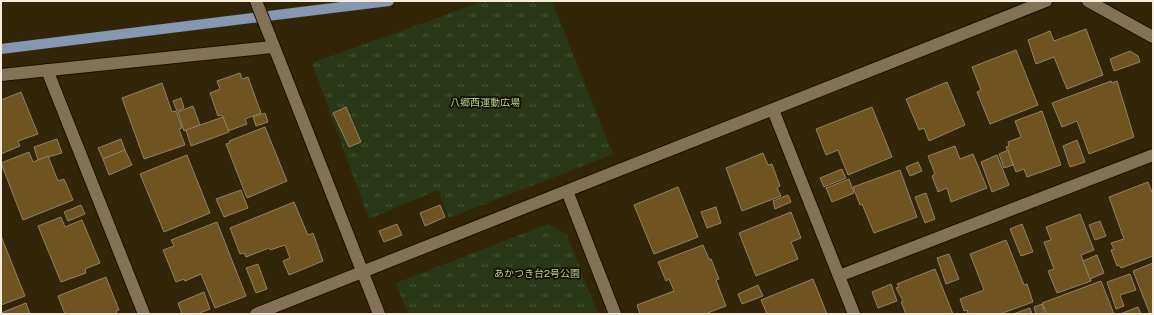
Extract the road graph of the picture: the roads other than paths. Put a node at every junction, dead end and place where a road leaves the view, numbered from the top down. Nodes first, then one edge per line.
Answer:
1 (256, 1) edge
2 (1046, 1) edge
3 (1088, 1) edge
4 (1153, 37) edge
5 (272, 47) junction
6 (47, 70) junction
7 (1, 75) edge
8 (773, 110) junction
9 (1153, 155) edge
10 (567, 192) junction
11 (363, 272) junction
12 (839, 276) junction
13 (144, 314) edge
14 (256, 314) edge
15 (379, 314) edge
16 (614, 314) edge
17 (854, 314) edge

1 - 5 street
2 - 8 street
3 - 4 street
5 - 6 street
5 - 11 street
6 - 7 street
6 - 13 street
8 - 10 street
8 - 12 street
9 - 12 street
10 - 11 street
10 - 16 street
11 - 14 street
11 - 15 street
12 - 17 street

